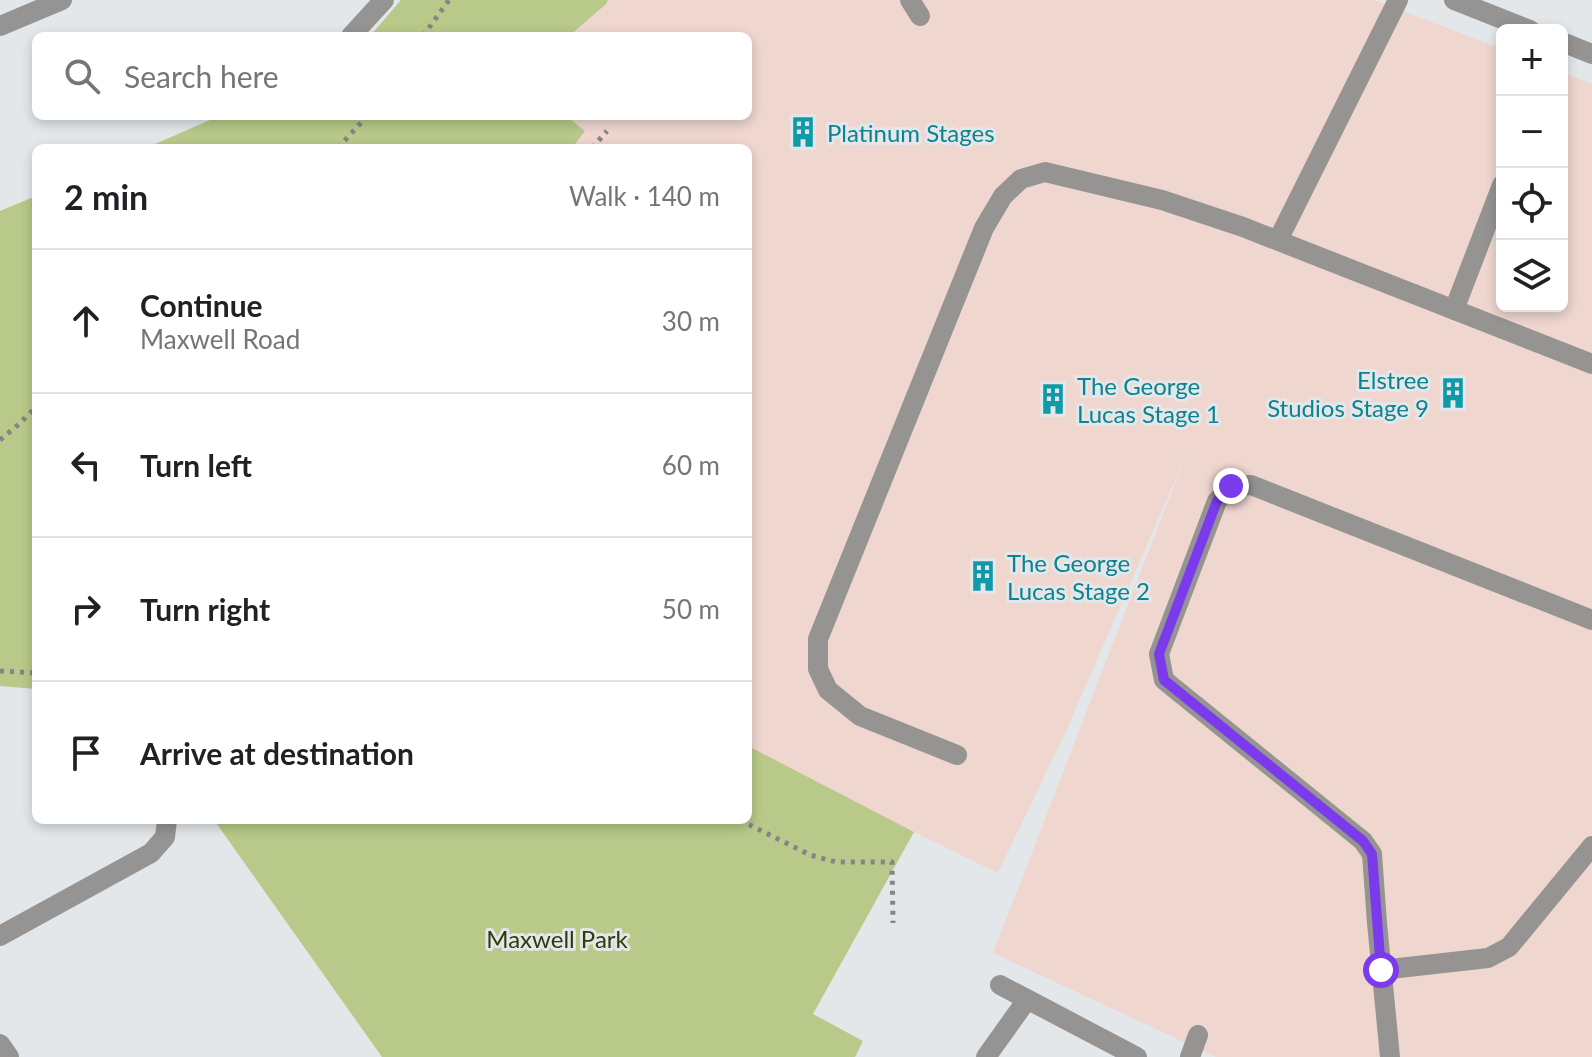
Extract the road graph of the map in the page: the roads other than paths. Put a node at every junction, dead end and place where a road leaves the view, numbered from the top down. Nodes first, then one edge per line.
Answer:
1 (62, 0) edge
2 (384, 0) edge
3 (1398, 0) edge
4 (1454, 0) edge
5 (1515, 24) edge
6 (0, 26) edge
7 (355, 32) edge
8 (1568, 44) edge
9 (1592, 54) edge
10 (1496, 201) edge
11 (1278, 240) junction
12 (1454, 310) junction
13 (1592, 364) edge
14 (1592, 620) edge
15 (957, 755) dead end
16 (167, 824) edge
17 (1592, 846) edge
18 (0, 936) edge
19 (1381, 970) junction
20 (1000, 985) dead end
21 (1026, 1001) junction
22 (1198, 1035) dead end
23 (0, 1044) edge
24 (9, 1057) edge
25 (986, 1057) edge
26 (1137, 1057) edge
27 (1190, 1057) edge
28 (1390, 1057) edge

1 - 6 street
2 - 7 street
3 - 11 street
4 - 5 street
8 - 9 street
10 - 12 street
11 - 12 street
11 - 15 street
12 - 13 street
14 - 19 street
16 - 18 street
17 - 19 street
19 - 28 street
20 - 21 street
21 - 25 street
21 - 26 street
22 - 27 street
23 - 24 street

